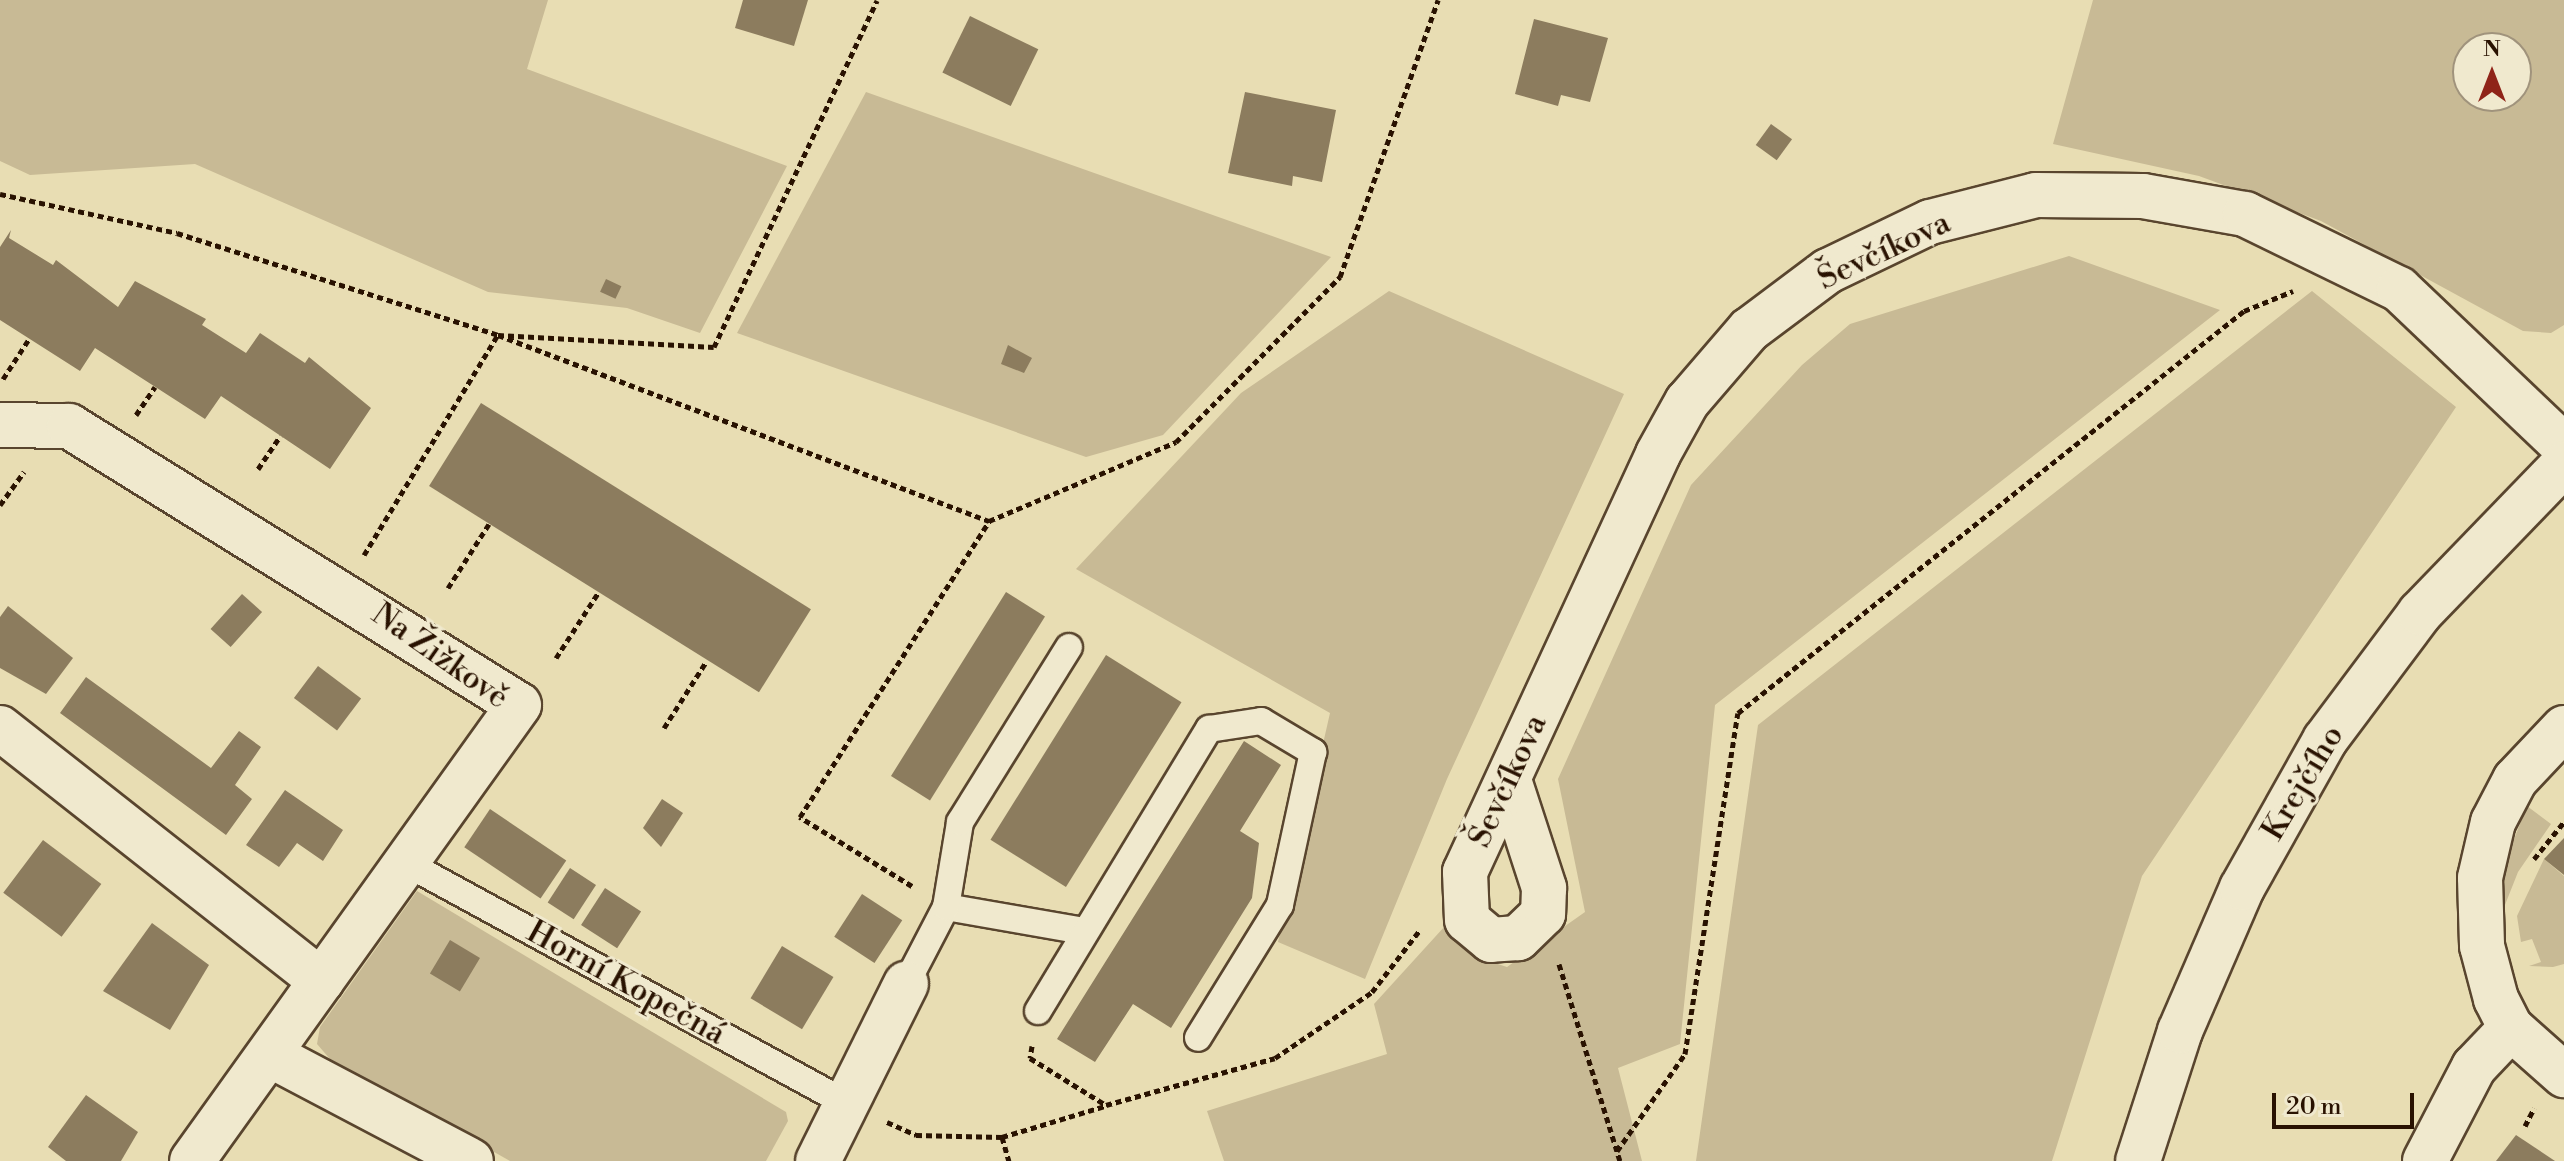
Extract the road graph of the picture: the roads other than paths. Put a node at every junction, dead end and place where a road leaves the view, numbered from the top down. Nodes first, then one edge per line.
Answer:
1 (0, 425) edge
2 (2564, 446) edge
3 (2564, 464) edge
4 (1069, 647) dead end
5 (0, 728) edge
6 (2564, 728) edge
7 (1509, 780) junction
8 (406, 863) junction
9 (946, 907) junction
10 (1083, 931) junction
11 (321, 981) junction
12 (906, 984) joint
13 (1038, 1011) dead end
14 (2511, 1028) junction
15 (1198, 1038) dead end
16 (270, 1055) junction
17 (2564, 1075) edge
18 (846, 1103) junction
19 (192, 1161) edge
20 (471, 1161) edge
21 (818, 1161) edge
22 (2138, 1161) edge
23 (2425, 1161) edge

1 - 8 street, Na Žižkově
2 - 7 street, Ševčíkova
3 - 22 street, Krejčího
4 - 9 lane
5 - 11 street
6 - 14 street
7 - 7 street, Ševčíkova
8 - 11 street, Na Žižkově
8 - 18 lane, Horní Kopečná
9 - 10 lane
9 - 12 lane
10 - 13 lane
10 - 15 lane
11 - 16 street, Na Žižkově
12 - 18 street
14 - 17 street
14 - 23 street
16 - 19 street, Na Žižkově
16 - 20 street
18 - 21 street

